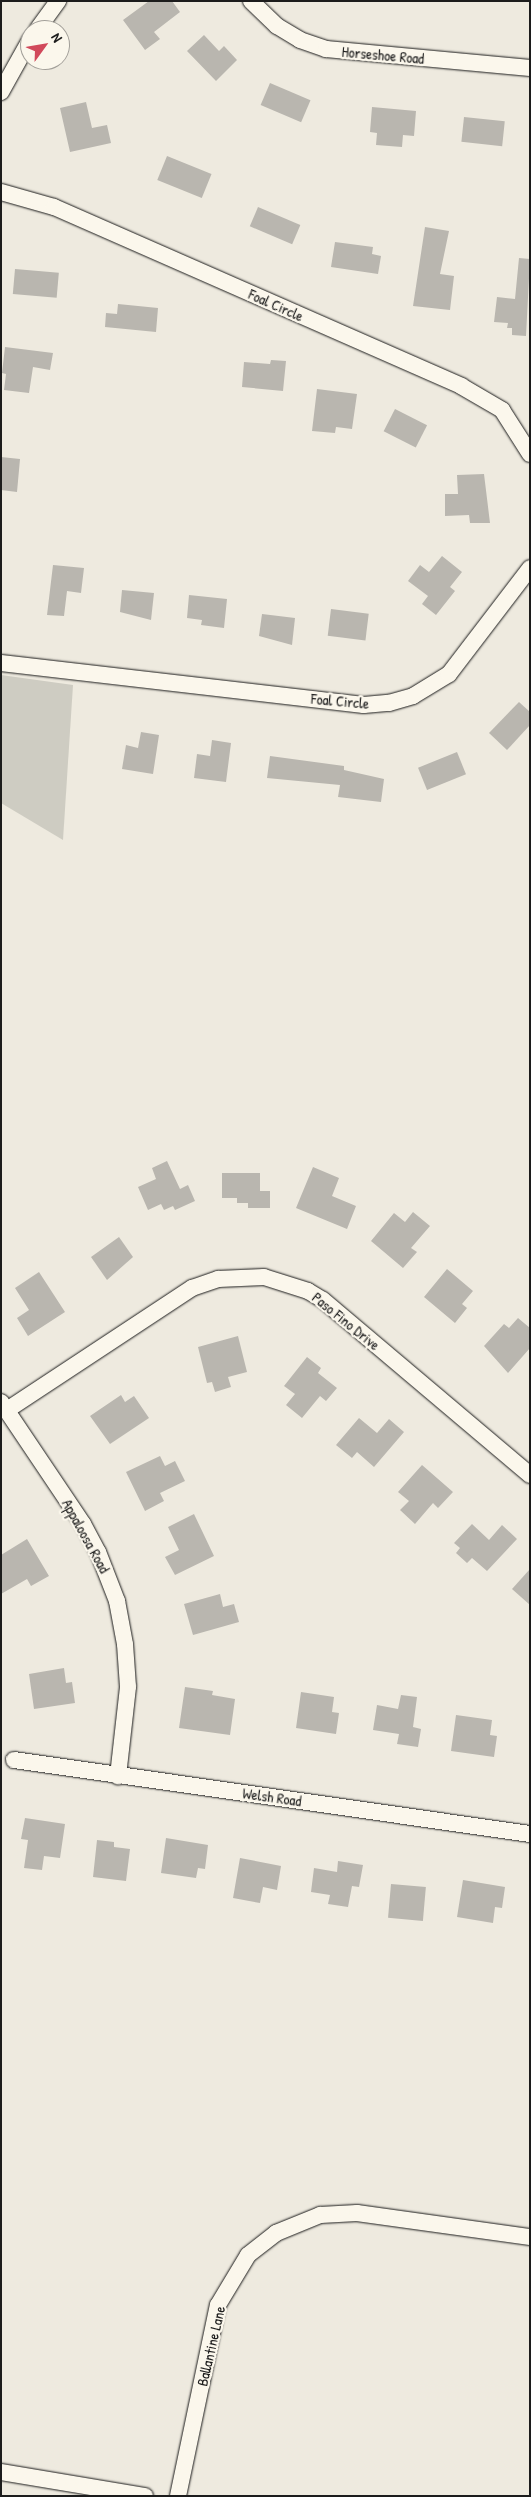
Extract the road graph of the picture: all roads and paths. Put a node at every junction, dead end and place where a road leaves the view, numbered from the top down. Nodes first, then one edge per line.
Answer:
1 (58, 1) edge
2 (251, 1) edge
3 (44, 20) edge
4 (20, 58) edge
5 (530, 68) edge
6 (1, 92) edge
7 (1, 192) edge
8 (529, 450) edge
9 (530, 568) edge
10 (1, 663) edge
11 (4, 1406) edge
12 (530, 1475) edge
13 (14, 1760) dead end
14 (118, 1776) junction
15 (530, 1834) edge
16 (530, 2237) edge
17 (1, 2472) edge
18 (145, 2496) edge
19 (178, 2496) edge

1 - 3 street
2 - 5 street, Horseshoe Road
4 - 6 street
7 - 8 street, Foal Circle
9 - 10 street, Foal Circle
11 - 12 street, Paso Fino Drive
11 - 14 street, Appaloosa Road
13 - 14 street, Welsh Road
14 - 15 street, Welsh Road
16 - 19 street, Ballantine Lane
17 - 18 street

